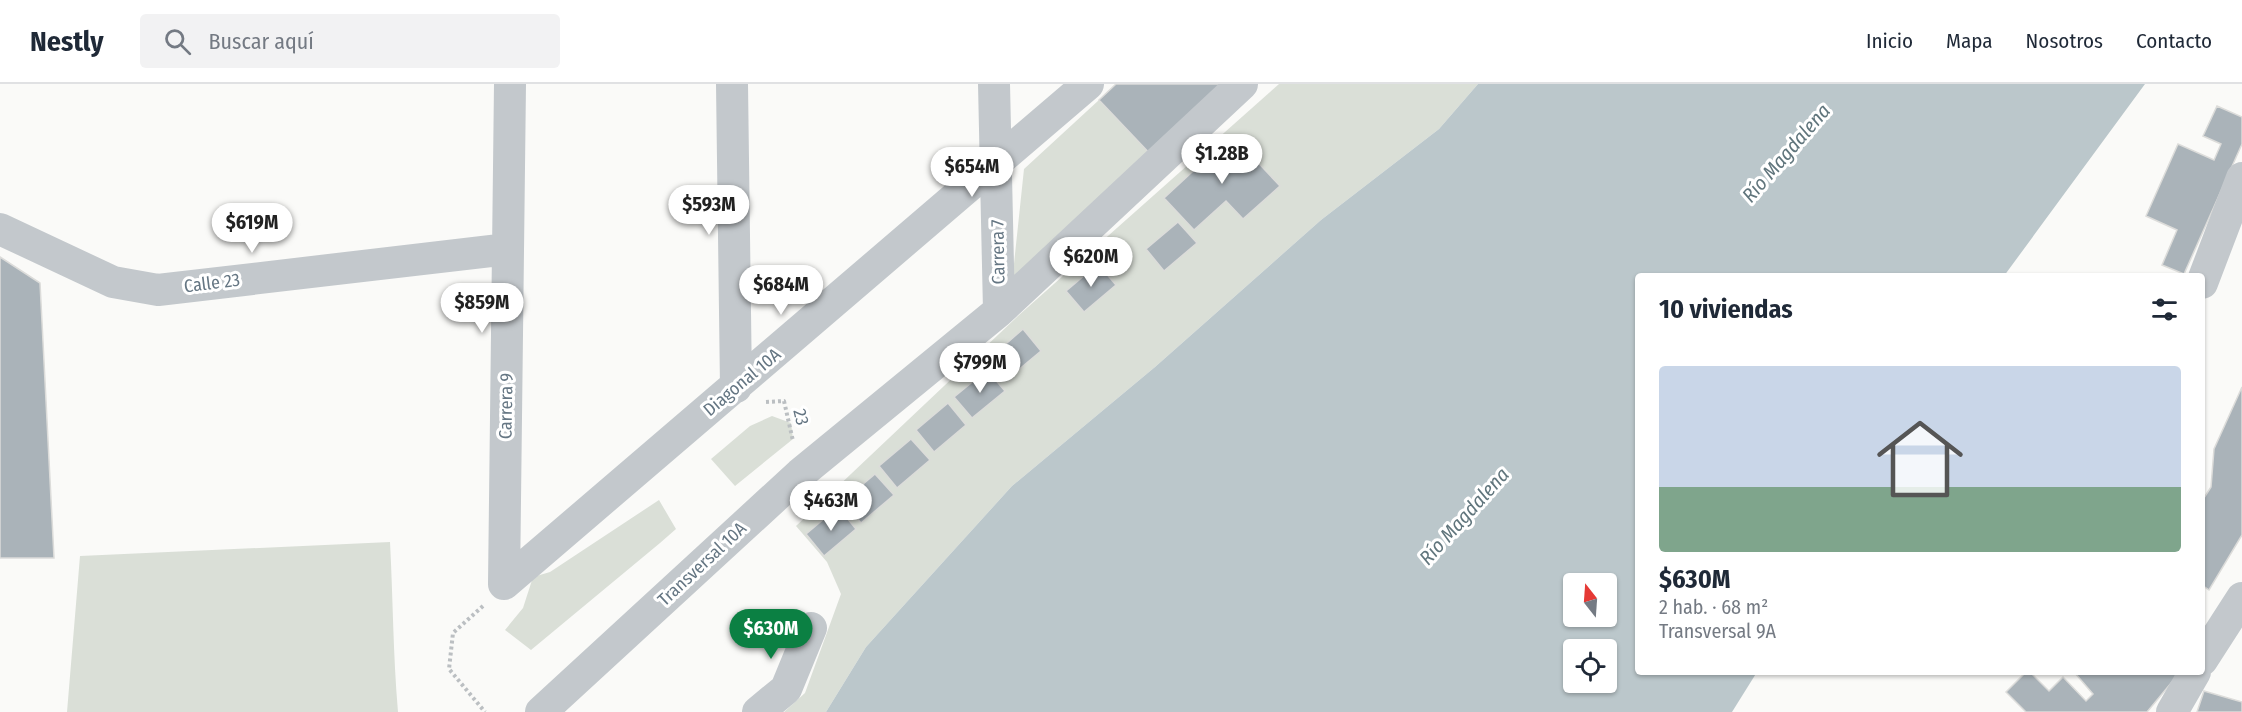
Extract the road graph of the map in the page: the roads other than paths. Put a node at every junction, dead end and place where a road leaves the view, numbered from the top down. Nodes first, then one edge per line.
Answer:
1 (510, 84) edge
2 (732, 84) edge
3 (994, 84) edge
4 (1088, 84) edge
5 (1242, 84) edge
6 (996, 162) junction
7 (2242, 178) edge
8 (0, 229) edge
9 (508, 249) junction
10 (2205, 276) edge
11 (999, 311) junction
12 (736, 387) junction
13 (504, 584) joint
14 (2242, 598) edge
15 (811, 628) dead end
16 (2205, 653) edge
17 (2192, 675) edge
18 (540, 712) edge
19 (758, 712) edge
20 (2172, 712) edge

1 - 9 street, Carrera 9
2 - 12 street
3 - 6 street, Carrera 7
4 - 6 street, Diagonal 10A
5 - 11 street, Transversal 10A
6 - 11 street, Carrera 7
6 - 12 street, Diagonal 10A
7 - 10 street
8 - 9 street, Calle 23
9 - 13 street, Carrera 9
11 - 18 street, Transversal 10A
12 - 13 street, Diagonal 10A
14 - 16 street
15 - 19 street
17 - 20 street

